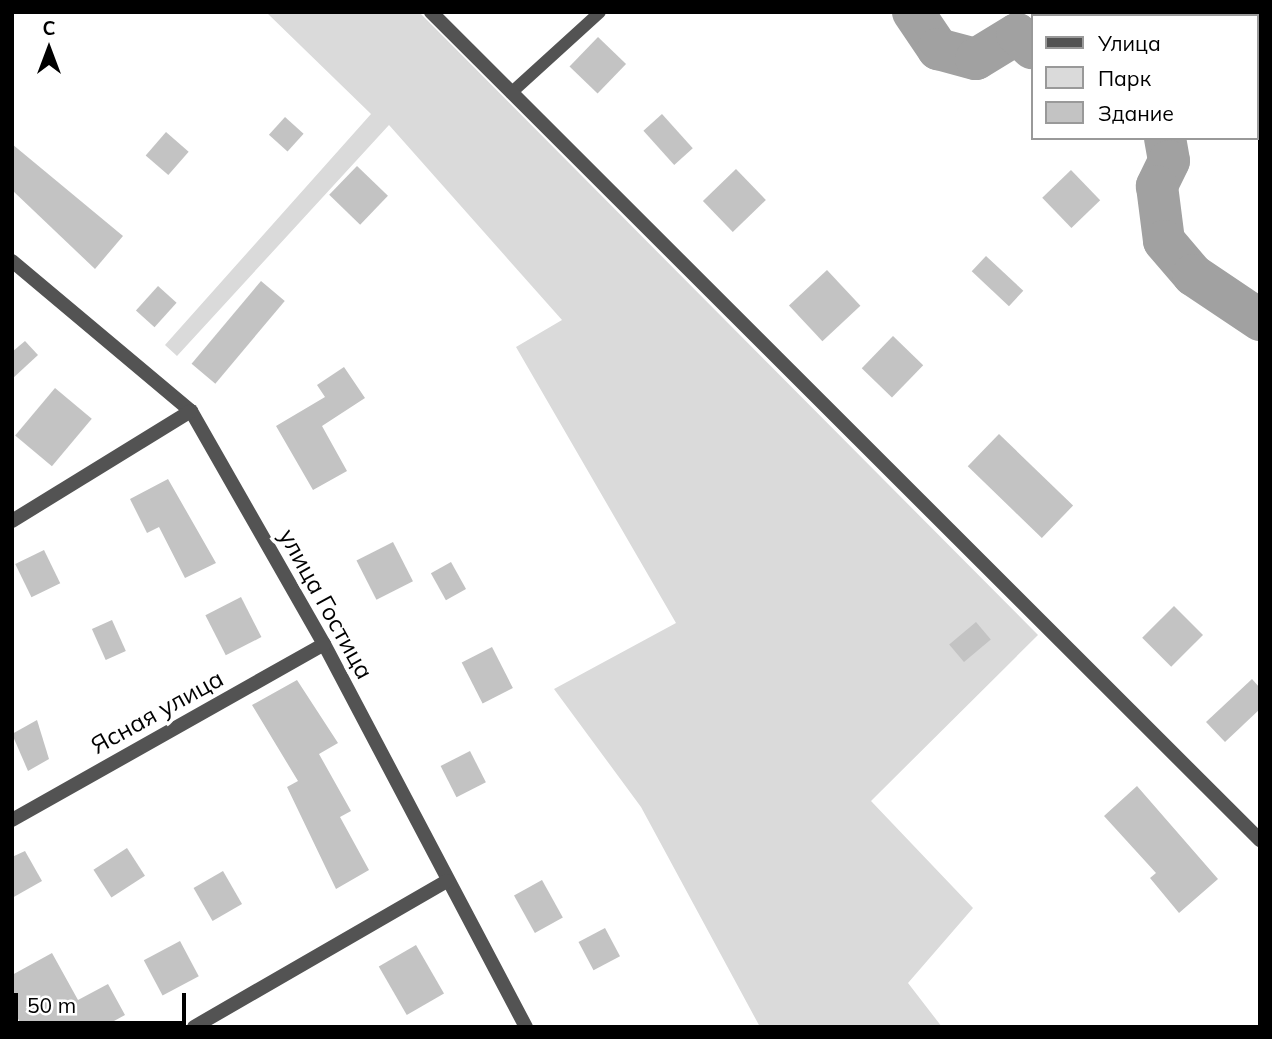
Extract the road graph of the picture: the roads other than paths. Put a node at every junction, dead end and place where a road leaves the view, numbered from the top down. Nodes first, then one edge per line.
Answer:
1 (431, 12) edge
2 (600, 12) edge
3 (510, 93) junction
4 (12, 261) edge
5 (191, 411) junction
6 (12, 521) edge
7 (324, 645) junction
8 (12, 820) edge
9 (1260, 841) edge
10 (447, 881) junction
11 (194, 1027) edge
12 (526, 1027) edge

1 - 3 street
2 - 3 lane
3 - 9 street
4 - 5 street, улица Гостица
5 - 6 street
5 - 7 street, улица Гостица
7 - 8 street, Ясная улица
7 - 10 street, улица Гостица
10 - 11 street
10 - 12 street, улица Гостица

